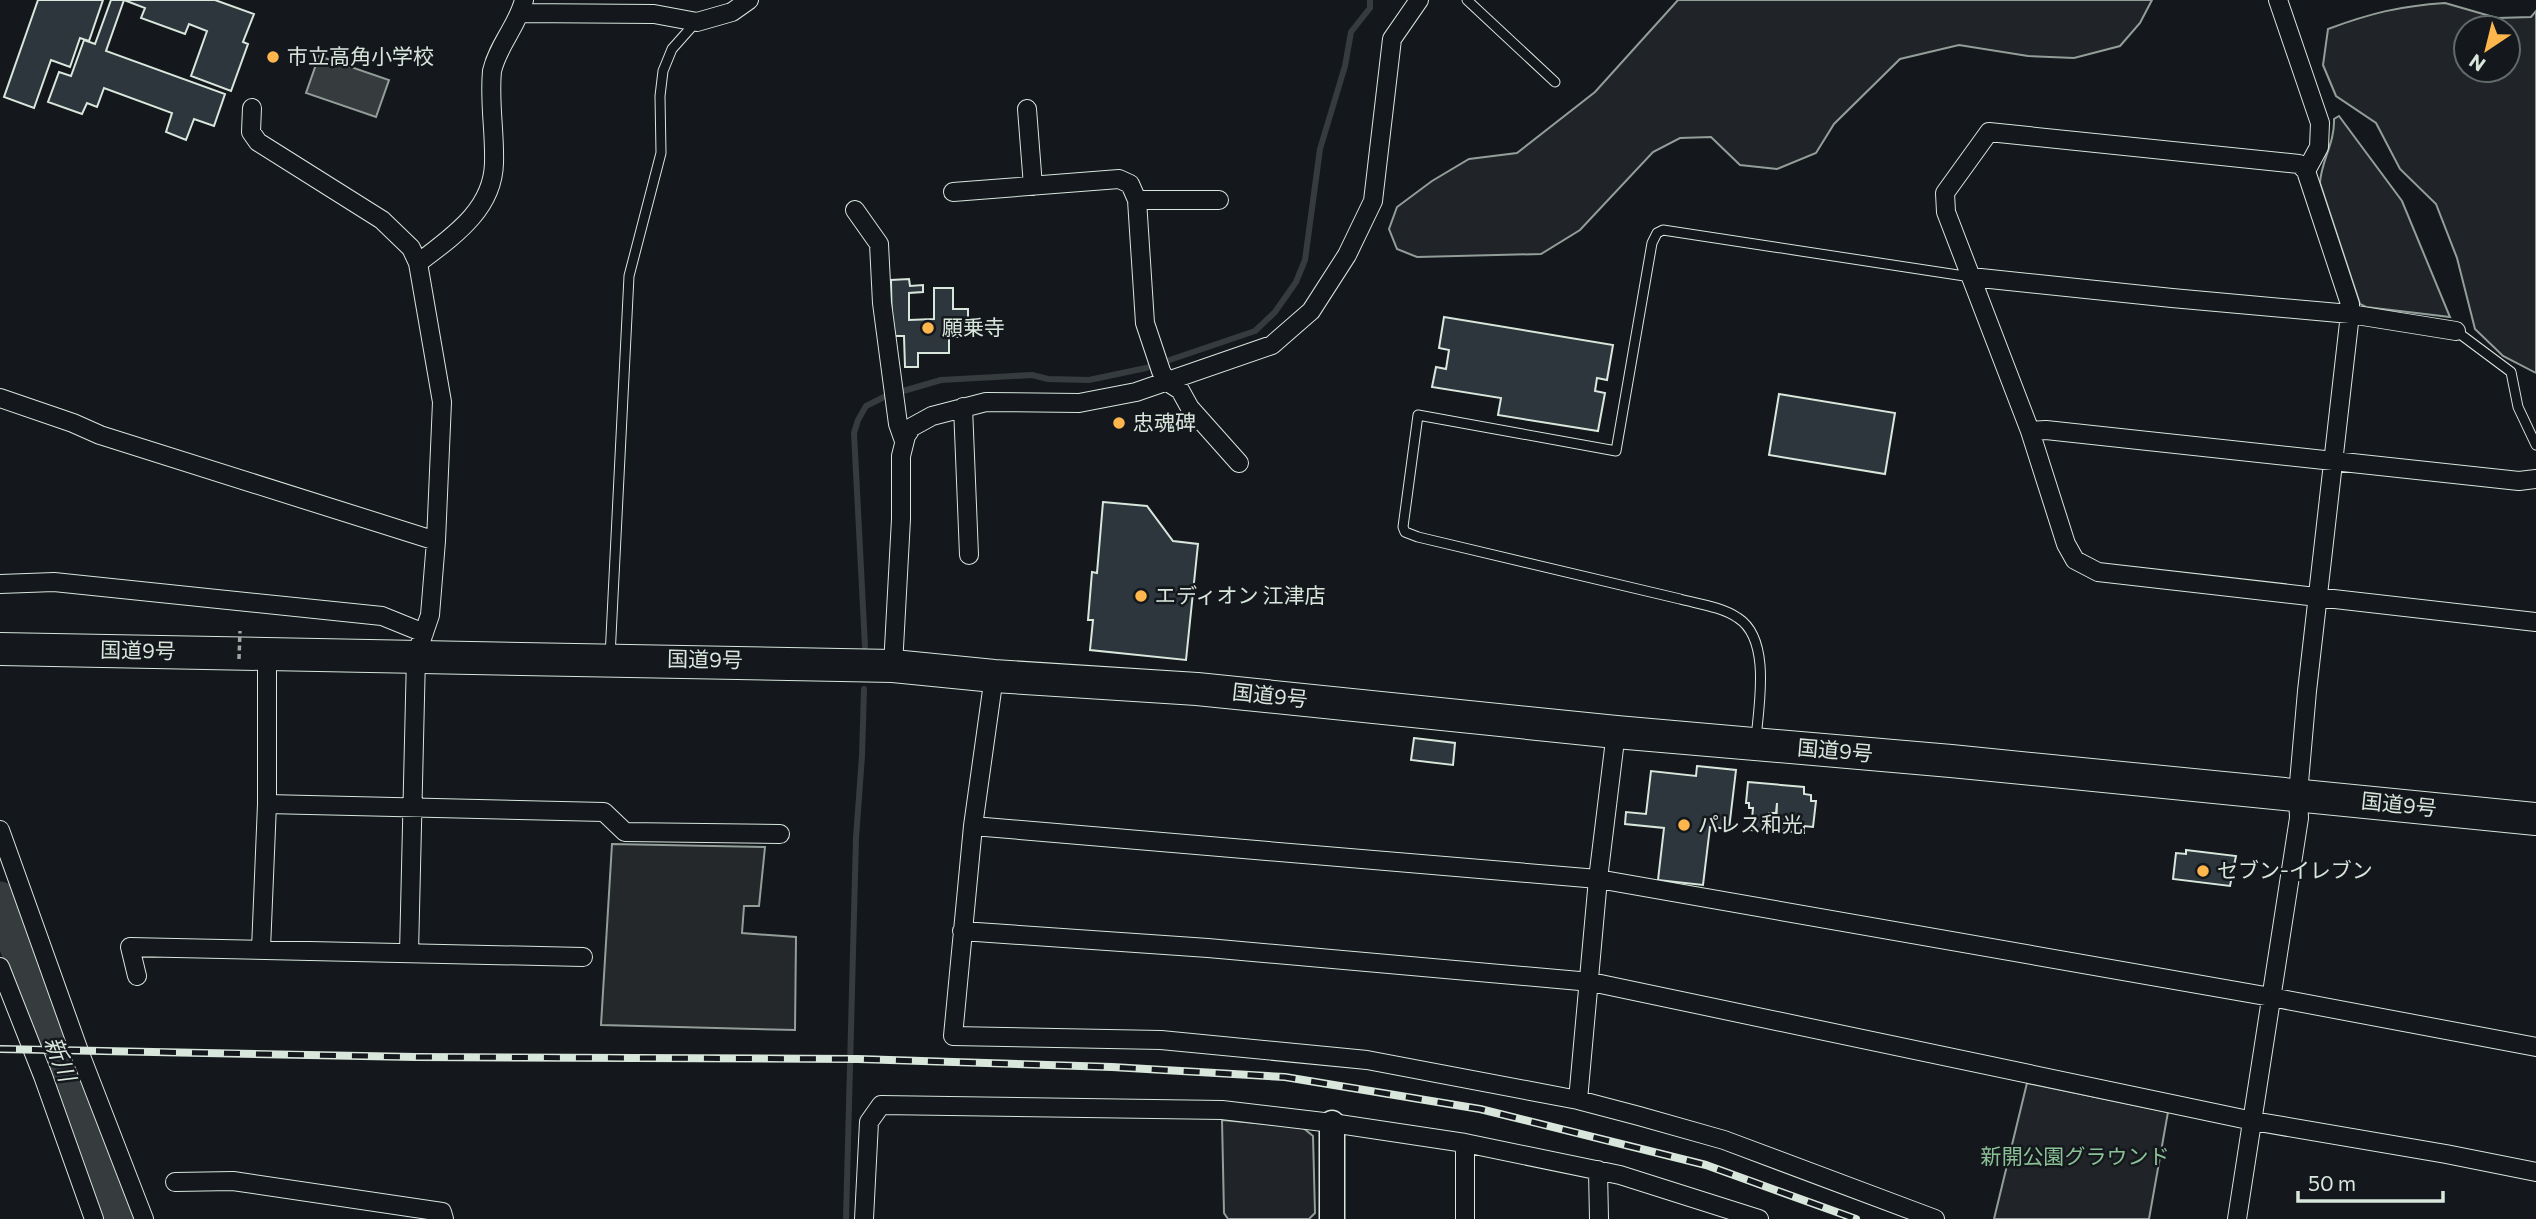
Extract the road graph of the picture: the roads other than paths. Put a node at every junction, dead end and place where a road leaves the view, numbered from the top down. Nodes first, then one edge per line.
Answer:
1 (749, 0) edge
2 (1419, 0) edge
3 (1467, 0) edge
4 (2278, 0) edge
5 (522, 6) edge
6 (697, 22) junction
7 (1555, 82) dead end
8 (252, 108) dead end
9 (1027, 109) dead end
10 (2306, 172) junction
11 (1033, 186) junction
12 (953, 192) dead end
13 (1137, 200) junction
14 (1219, 200) dead end
15 (855, 210) dead end
16 (418, 263) junction
17 (1971, 277) junction
18 (2350, 314) junction
19 (2456, 331) joint
20 (1161, 371) junction
21 (0, 398) edge
22 (964, 407) junction
23 (2031, 431) junction
24 (904, 442) junction
25 (2536, 445) edge
26 (2332, 461) junction
27 (1239, 463) dead end
28 (2536, 479) edge
29 (436, 541) junction
30 (969, 555) dead end
31 (0, 584) edge
32 (2319, 596) junction
33 (2536, 622) edge
34 (420, 644) junction
35 (0, 649) edge
36 (253, 656) junction
37 (610, 659) junction
38 (893, 666) junction
39 (994, 676) junction
40 (1616, 732) junction
41 (1755, 744) junction
42 (2298, 794) junction
43 (267, 804) junction
44 (412, 807) junction
45 (2536, 819) edge
46 (973, 825) junction
47 (0, 830) edge
48 (780, 834) dead end
49 (1598, 879) junction
50 (962, 930) junction
51 (261, 949) junction
52 (409, 953) junction
53 (583, 957) dead end
54 (0, 967) edge
55 (137, 976) dead end
56 (1591, 982) junction
57 (2271, 997) junction
58 (2536, 1047) edge
59 (1578, 1100) junction
60 (2253, 1121) junction
61 (1332, 1123) junction
62 (1465, 1143) junction
63 (1598, 1170) junction
64 (2536, 1172) edge
65 (175, 1182) dead end
66 (1730, 1214) edge
67 (93, 1219) edge
68 (144, 1219) edge
69 (443, 1219) edge
70 (864, 1219) edge
71 (1332, 1219) edge
72 (1465, 1219) edge
73 (1599, 1219) edge
74 (1759, 1219) edge
75 (1935, 1219) edge
76 (2237, 1219) edge

1 - 6 street
2 - 20 street
3 - 7 lane
4 - 10 street
5 - 6 street
5 - 16 street
6 - 37 lane
8 - 16 street
9 - 11 street
10 - 17 street
10 - 18 street
11 - 12 street
11 - 13 street
13 - 14 street
13 - 20 street
15 - 24 street
16 - 29 street
17 - 18 street
17 - 23 street
17 - 41 lane
18 - 19 street
18 - 26 street
19 - 25 lane
20 - 22 street
20 - 27 street
21 - 29 street
22 - 24 street
22 - 30 street
23 - 26 street
23 - 32 street
24 - 38 street
26 - 28 street
26 - 32 street
29 - 34 street
31 - 34 street
32 - 33 street
32 - 42 street
34 - 36 highway, 国道9号
34 - 37 highway, 国道9号
34 - 44 street
35 - 36 highway, 国道9号
36 - 43 street
37 - 38 highway, 国道9号
38 - 39 highway, 国道9号
39 - 40 highway, 国道9号
39 - 46 street
40 - 41 highway, 国道9号
40 - 49 street
41 - 42 highway, 国道9号
42 - 45 highway, 国道9号
42 - 57 street
43 - 44 street
43 - 51 street
44 - 48 street
44 - 52 street
46 - 49 street
46 - 50 street
47 - 68 street
49 - 56 street
49 - 57 street
50 - 56 street
50 - 59 street
51 - 52 street
51 - 55 street
52 - 53 street
54 - 67 street
56 - 59 street
56 - 60 street
57 - 58 street
57 - 60 street
59 - 75 street
60 - 64 street
60 - 76 street
61 - 62 street
61 - 70 street
61 - 71 street
62 - 63 street
62 - 72 street
63 - 66 street
63 - 73 street
65 - 69 street
66 - 74 street

